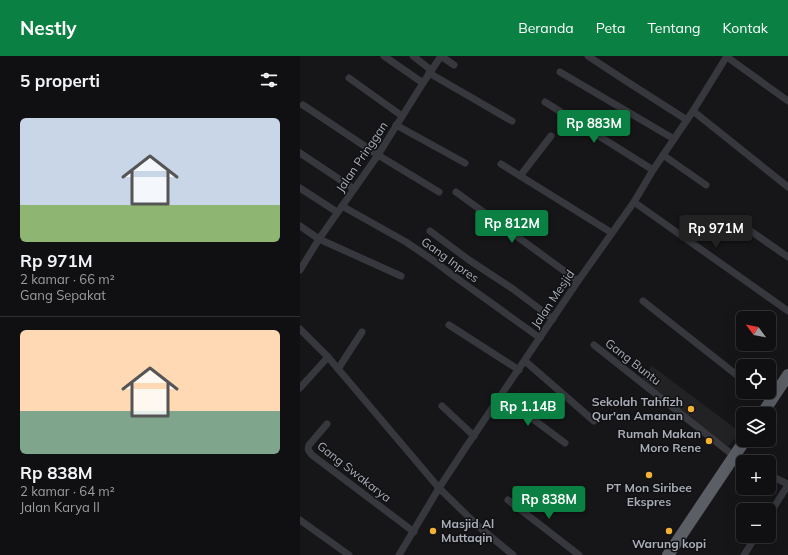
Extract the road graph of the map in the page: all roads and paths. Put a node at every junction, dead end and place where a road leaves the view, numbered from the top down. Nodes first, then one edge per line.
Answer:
1 (384, 56) edge
2 (413, 56) edge
3 (441, 56) edge
4 (588, 56) edge
5 (727, 56) edge
6 (454, 65) dead end
7 (430, 72) junction
8 (560, 72) dead end
9 (349, 78) dead end
10 (423, 83) junction
11 (545, 102) dead end
12 (788, 102) edge
13 (303, 105) dead end
14 (693, 110) junction
15 (402, 116) junction
16 (687, 120) junction
17 (512, 121) dead end
18 (396, 125) junction
19 (551, 136) dead end
20 (674, 138) junction
21 (300, 153) edge
22 (378, 155) junction
23 (663, 155) junction
24 (465, 163) dead end
25 (501, 164) dead end
26 (653, 170) junction
27 (520, 176) junction
28 (706, 185) dead end
29 (788, 187) edge
30 (300, 188) edge
31 (354, 189) junction
32 (440, 192) dead end
33 (456, 192) dead end
34 (634, 202) junction
35 (340, 209) junction
36 (300, 226) edge
37 (745, 227) dead end
38 (430, 231) dead end
39 (612, 233) junction
40 (319, 239) junction
41 (788, 257) edge
42 (301, 267) edge
43 (400, 276) dead end
44 (578, 281) junction
45 (643, 301) dead end
46 (788, 311) edge
47 (553, 319) junction
48 (449, 325) dead end
49 (300, 329) edge
50 (362, 332) dead end
51 (540, 338) junction
52 (594, 345) dead end
53 (328, 357) junction
54 (525, 361) junction
55 (338, 369) junction
56 (519, 370) junction
57 (736, 374) edge
58 (788, 375) edge
59 (300, 388) edge
60 (501, 395) junction
61 (768, 399) edge
62 (771, 401) junction
63 (442, 406) dead end
64 (767, 407) edge
65 (594, 421) dead end
66 (327, 424) dead end
67 (474, 436) junction
68 (565, 443) dead end
69 (736, 457) edge
70 (736, 463) edge
71 (776, 479) edge
72 (788, 485) edge
73 (439, 488) junction
74 (508, 500) dead end
75 (776, 504) edge
76 (300, 520) edge
77 (414, 532) junction
78 (752, 543) edge
79 (349, 555) edge
80 (399, 555) edge
81 (513, 555) edge
82 (579, 555) edge
83 (668, 555) edge
84 (744, 555) edge

1 - 10 street
2 - 7 street
3 - 6 street
3 - 7 street, Jalan Pringgan
4 - 16 street
5 - 12 street
5 - 14 street, Jalan Mesjid
7 - 10 street, Jalan Pringgan
7 - 17 street
8 - 20 street
9 - 15 street
10 - 15 street, Jalan Pringgan
11 - 26 street
13 - 22 street
14 - 16 street, Jalan Mesjid
14 - 29 street
15 - 18 street, Jalan Pringgan
16 - 20 street, Jalan Mesjid
18 - 22 street, Jalan Pringgan
18 - 24 street
19 - 27 street
20 - 23 street, Jalan Mesjid
21 - 31 street
22 - 31 street, Jalan Pringgan
22 - 32 street
23 - 26 street, Jalan Mesjid
23 - 28 street
25 - 27 street
26 - 34 street, Jalan Mesjid
27 - 39 street
30 - 35 street, Gang Inpres
31 - 35 street, Jalan Pringgan
33 - 44 street
34 - 39 street, Jalan Mesjid
34 - 46 street
35 - 40 street, Jalan Pringgan
35 - 51 street, Gang Inpres
36 - 40 street
37 - 41 street
38 - 47 street
39 - 44 street, Jalan Mesjid
40 - 42 street, Jalan Pringgan
40 - 43 street
44 - 47 street, Jalan Mesjid
45 - 57 street
47 - 51 street, Jalan Mesjid
48 - 56 street
49 - 53 street
50 - 55 street
51 - 54 street, Jalan Mesjid
52 - 69 street, Gang Buntu
53 - 55 street
53 - 59 street
54 - 56 street, Jalan Mesjid
54 - 65 street
55 - 73 street
56 - 60 street, Jalan Mesjid
58 - 62 highway
60 - 67 street, Jalan Mesjid
60 - 68 street
61 - 62 street
62 - 64 highway
63 - 67 street
66 - 77 street, Gang Swakarya
67 - 73 street, Jalan Mesjid
70 - 83 highway
71 - 72 street
72 - 75 street
73 - 77 street, Jalan Mesjid
73 - 81 street
74 - 82 street
76 - 79 street
77 - 80 street, Jalan Mesjid
78 - 84 street

